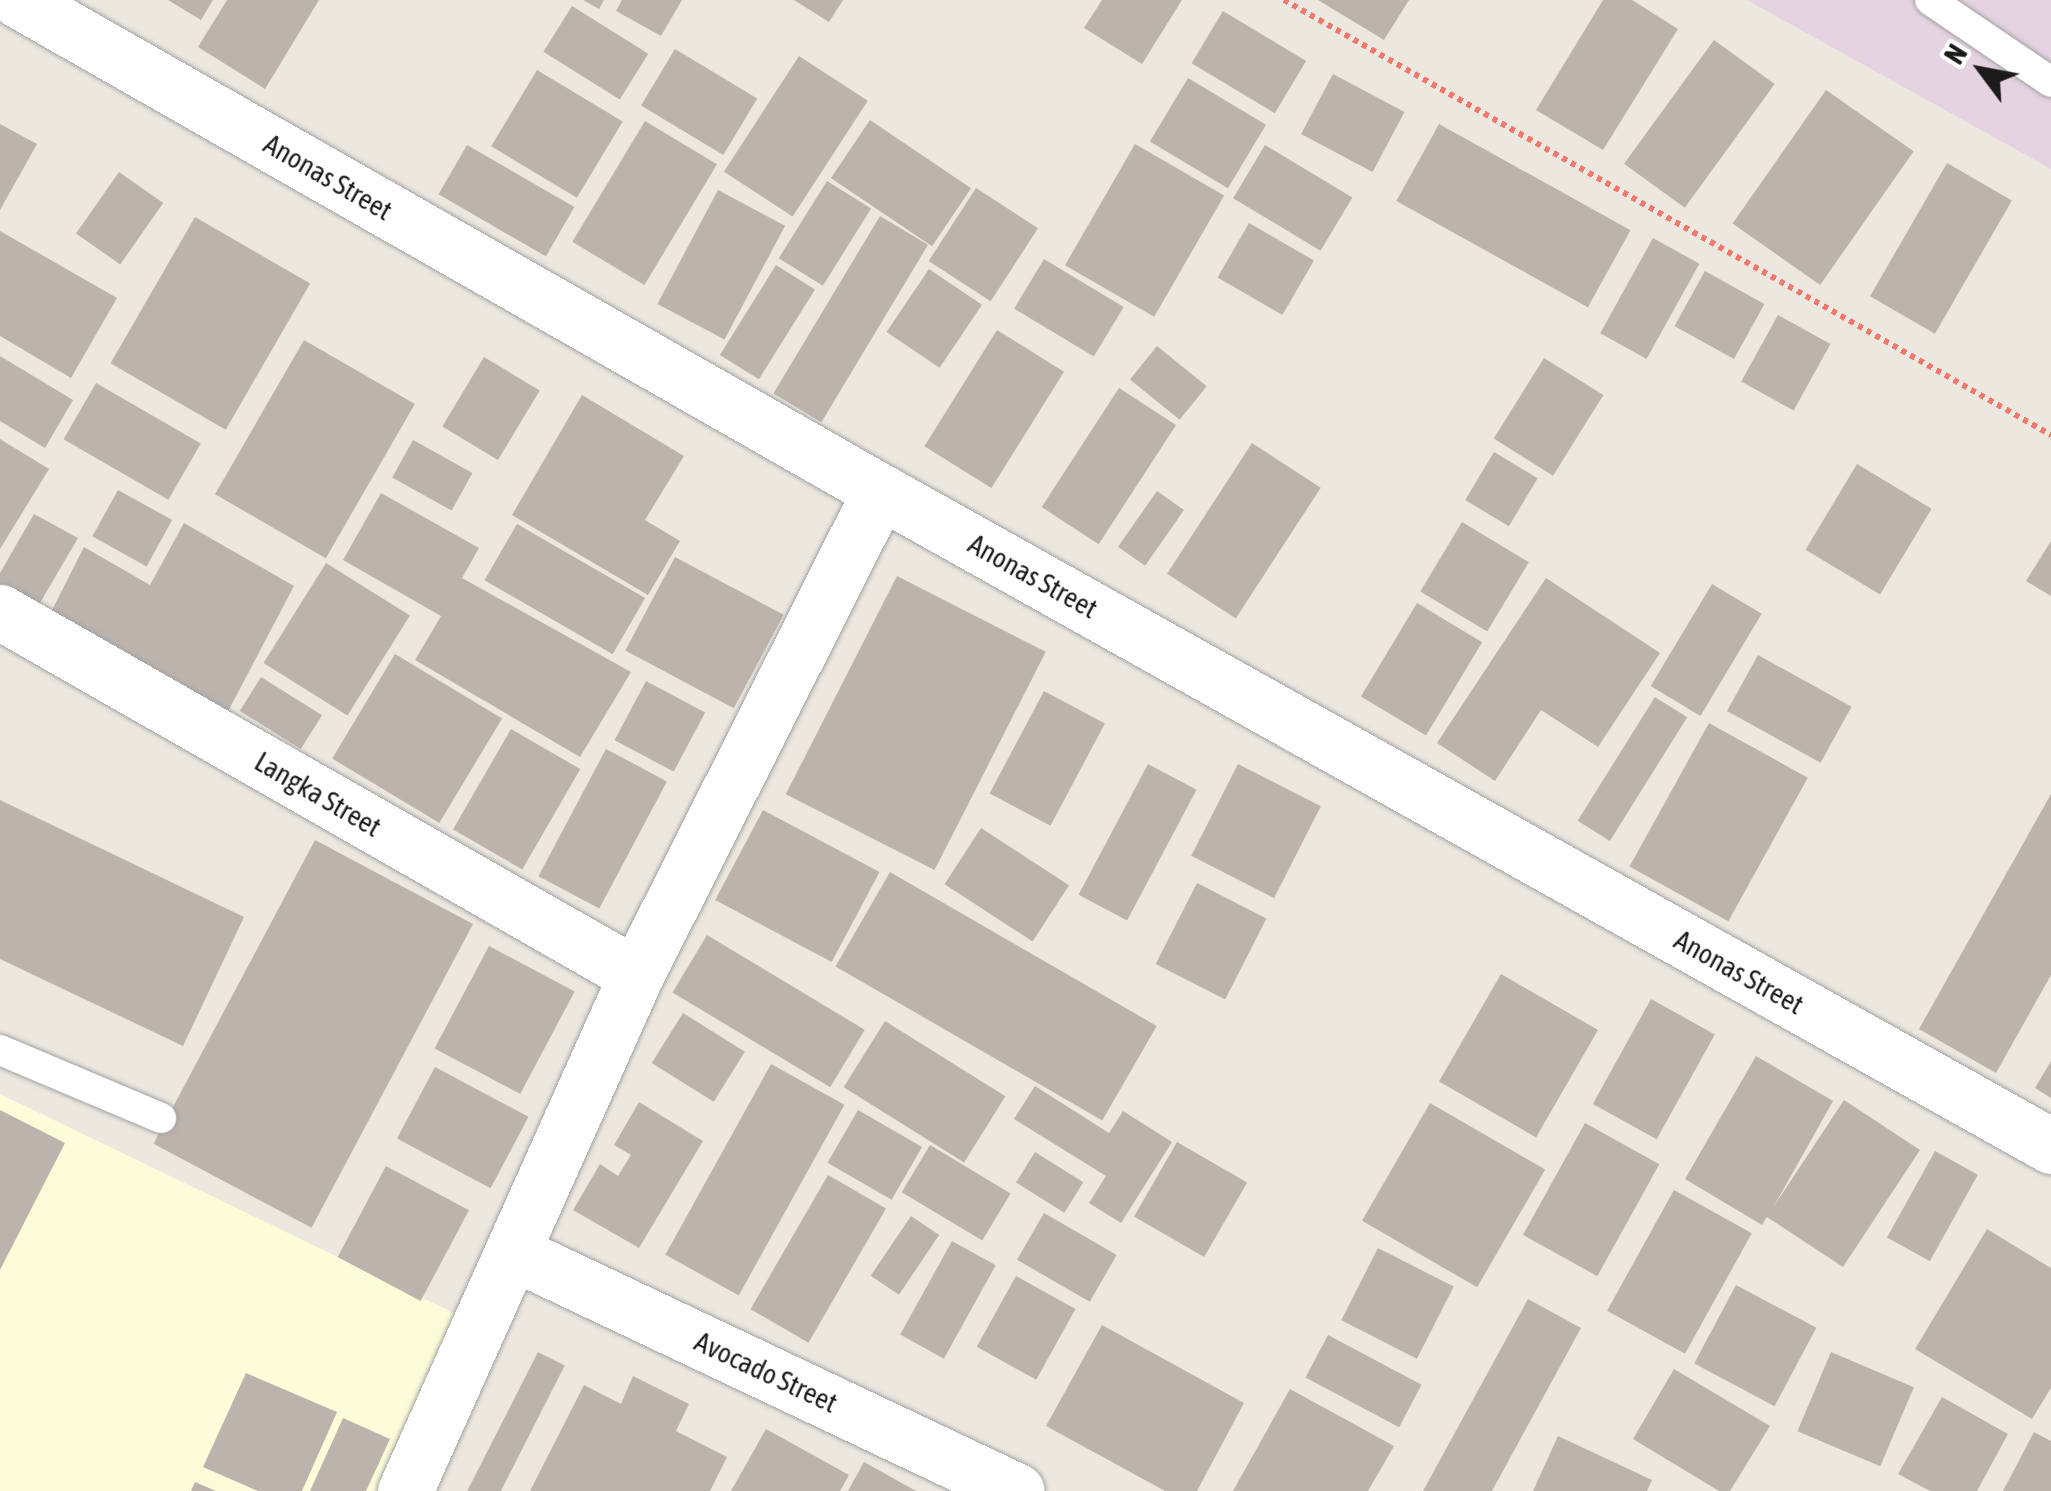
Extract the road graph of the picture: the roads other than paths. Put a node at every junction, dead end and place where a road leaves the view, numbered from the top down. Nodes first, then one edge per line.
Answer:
1 (18, 0) edge
2 (1930, 0) edge
3 (2051, 82) edge
4 (880, 490) junction
5 (0, 612) edge
6 (636, 975) junction
7 (0, 1050) edge
8 (161, 1118) dead end
9 (2051, 1146) edge
10 (514, 1253) junction
11 (405, 1491) edge
12 (1017, 1491) edge

1 - 4 street, Anonas Street
2 - 3 lane
4 - 6 street
4 - 9 street, Anonas Street
5 - 6 street, Langka Street
6 - 10 street
7 - 8 lane
10 - 11 street
10 - 12 street, Avocado Street

